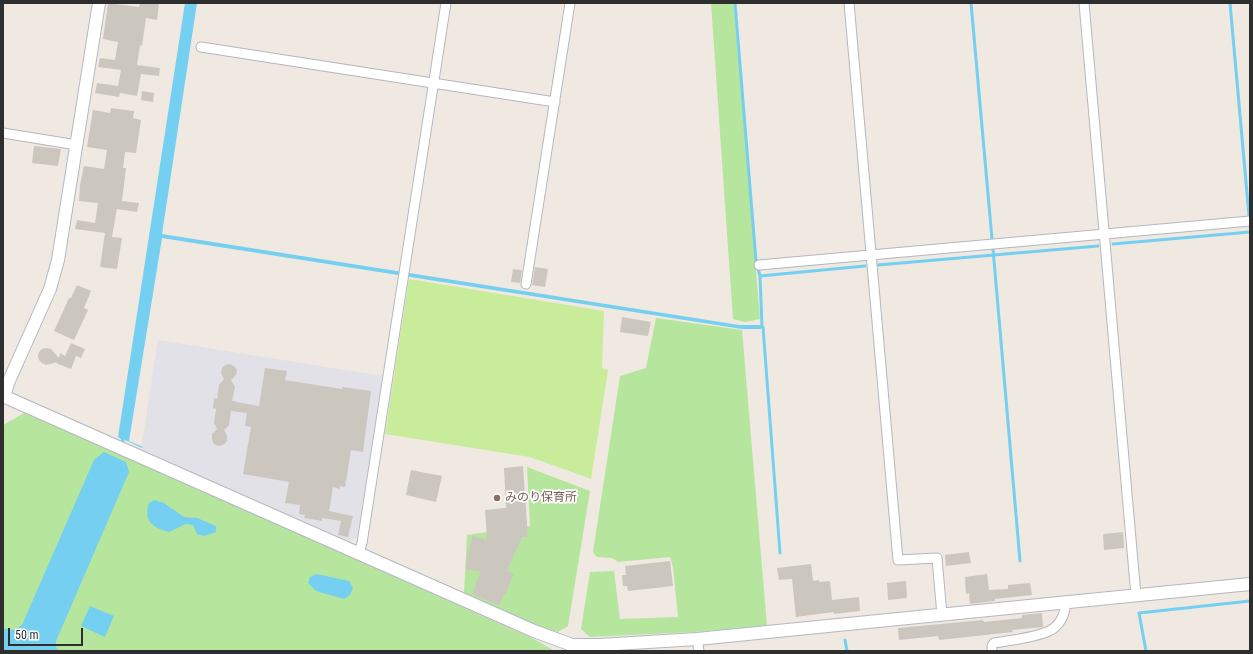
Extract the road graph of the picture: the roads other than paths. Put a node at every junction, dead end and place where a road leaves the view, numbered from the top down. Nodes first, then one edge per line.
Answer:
1 (99, 3) edge
2 (446, 3) edge
3 (570, 3) edge
4 (848, 3) edge
5 (1084, 3) edge
6 (201, 47) dead end
7 (434, 84) junction
8 (555, 102) junction
9 (3, 133) edge
10 (77, 145) junction
11 (1250, 222) edge
12 (1104, 234) junction
13 (871, 256) junction
14 (759, 265) dead end
15 (526, 284) dead end
16 (3, 398) edge
17 (359, 553) junction
18 (1250, 584) edge
19 (1136, 596) junction
20 (1065, 603) junction
21 (942, 615) junction
22 (698, 645) edge
23 (572, 648) edge
24 (992, 651) edge

1 - 10 street
2 - 7 street
3 - 8 street
4 - 13 street
5 - 12 street
6 - 7 street
7 - 8 street
7 - 17 street
8 - 15 street
9 - 10 street
10 - 16 street
11 - 12 street
12 - 13 street
12 - 19 street
13 - 14 street
13 - 21 street
16 - 17 street
17 - 23 street
18 - 19 street
19 - 20 street
20 - 21 street
20 - 24 street
21 - 22 street
22 - 23 street

